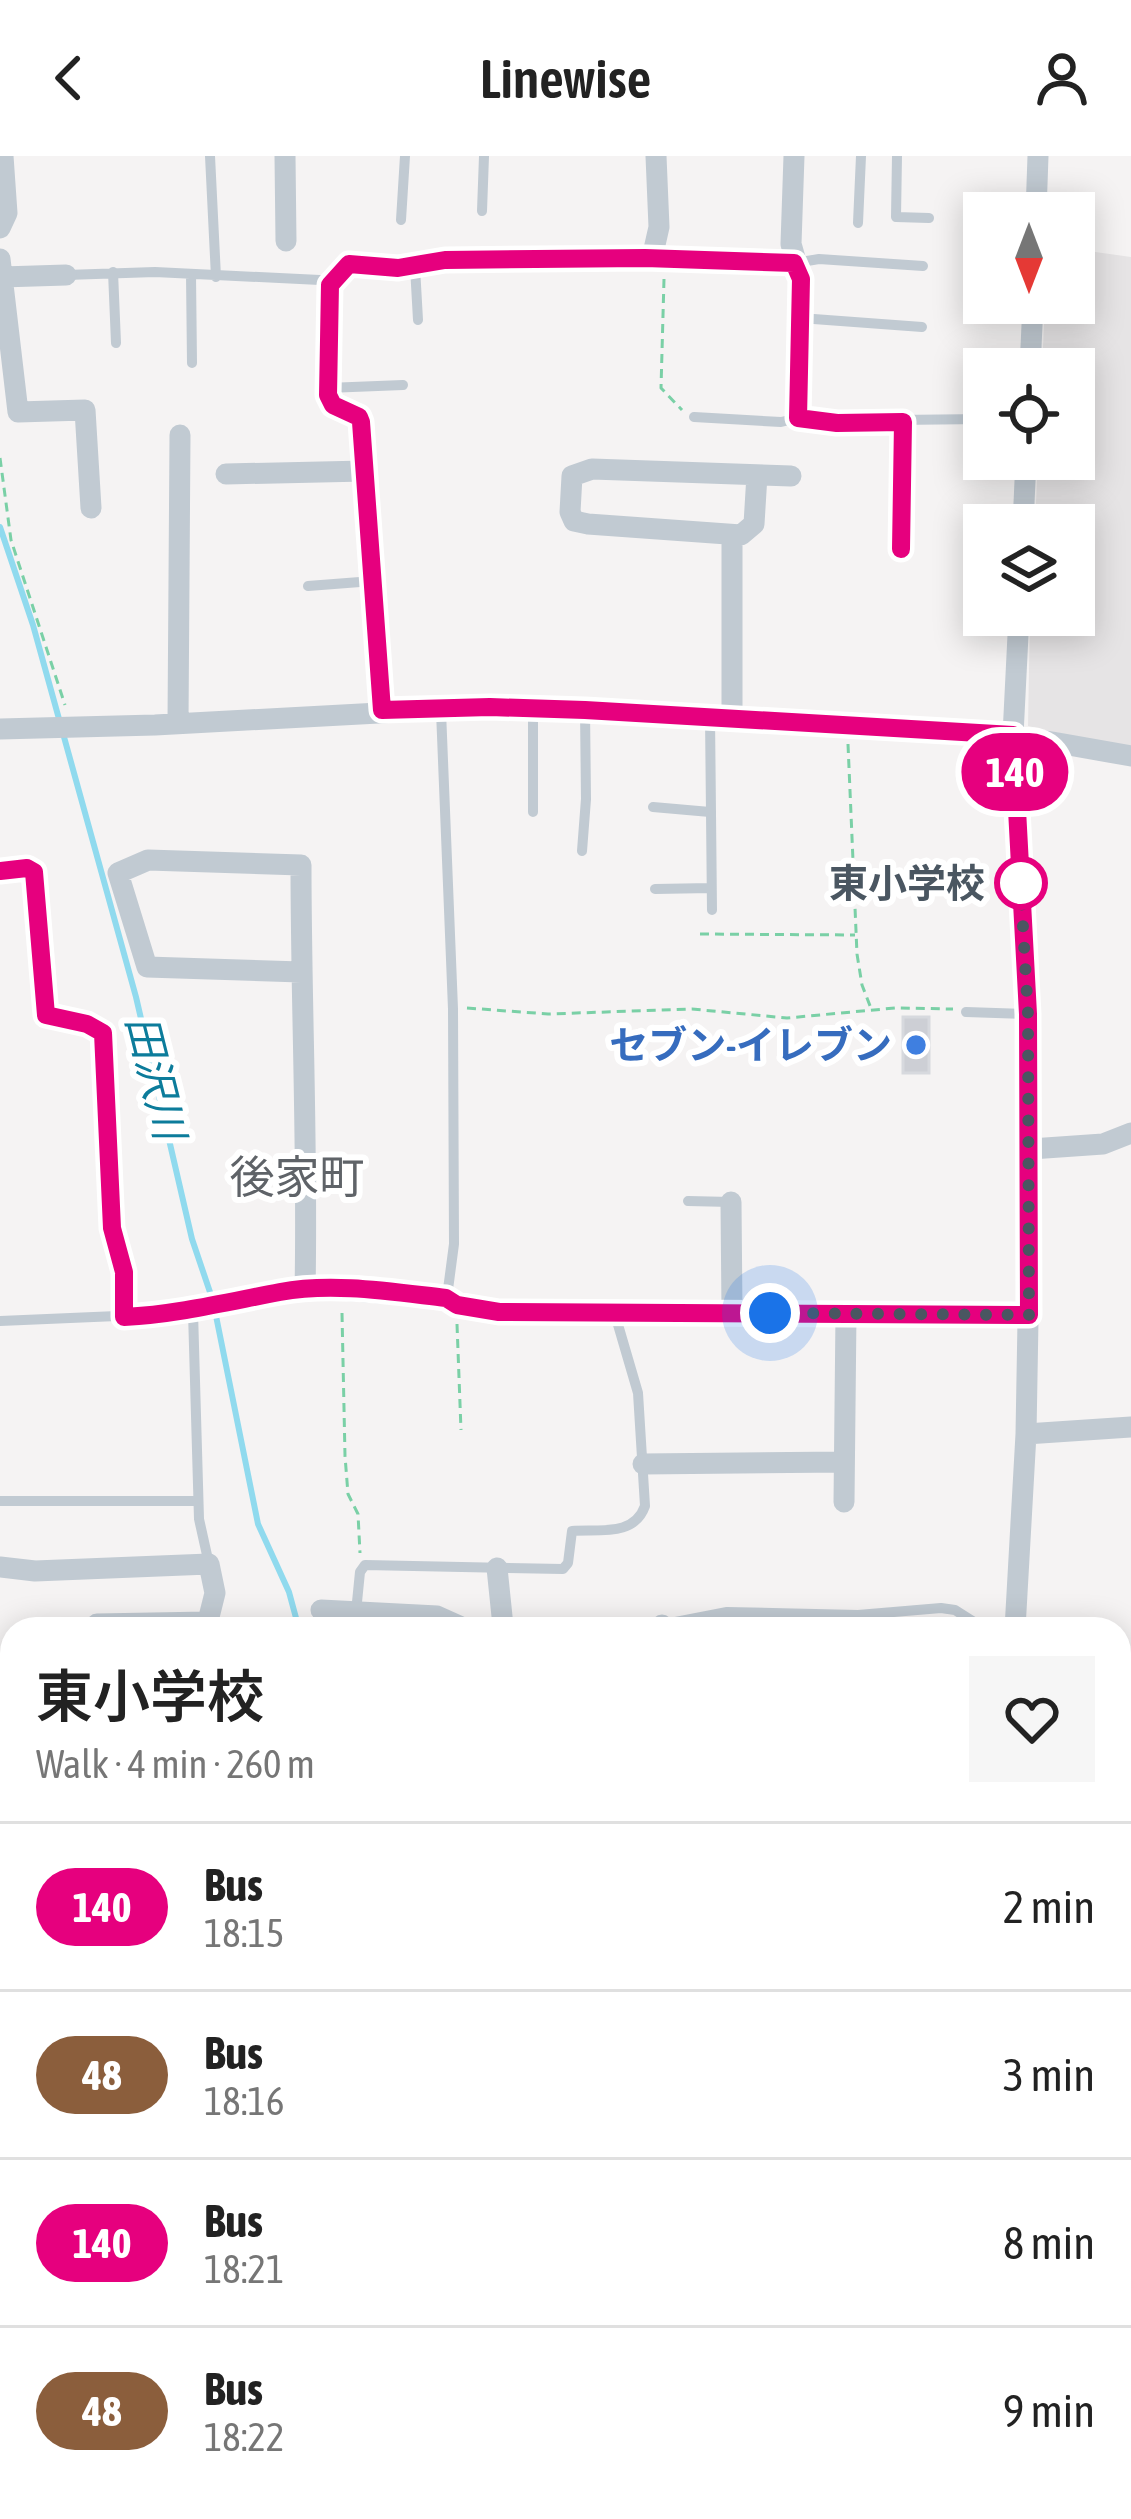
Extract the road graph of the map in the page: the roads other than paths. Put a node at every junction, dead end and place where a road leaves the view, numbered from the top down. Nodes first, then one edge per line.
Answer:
1 (3, 156) edge
2 (210, 156) edge
3 (285, 156) edge
4 (405, 156) edge
5 (484, 156) edge
6 (656, 156) edge
7 (794, 156) edge
8 (861, 156) edge
9 (897, 156) edge
10 (1038, 156) edge
11 (1037, 192) edge
12 (482, 211) dead end
13 (929, 218) dead end
14 (401, 220) dead end
15 (858, 223) dead end
16 (0, 228) edge
17 (286, 241) dead end
18 (658, 258) junction
19 (794, 263) junction
20 (922, 266) dead end
21 (415, 267) junction
22 (1, 268) edge
23 (113, 272) junction
24 (66, 275) joint
25 (190, 275) junction
26 (216, 277) junction
27 (330, 285) junction
28 (800, 318) junction
29 (418, 320) dead end
30 (922, 327) dead end
31 (116, 343) dead end
32 (192, 363) dead end
33 (800, 374) joint
34 (404, 385) dead end
35 (327, 388) junction
36 (694, 417) road end
37 (798, 418) junction
38 (963, 420) edge
39 (903, 422) junction
40 (180, 435) dead end
41 (365, 471) junction
42 (226, 474) dead end
43 (757, 475) junction
44 (791, 476) dead end
45 (91, 508) dead end
46 (732, 535) junction
47 (901, 549) dead end
48 (373, 581) junction
49 (308, 586) dead end
50 (1017, 636) edge
51 (441, 707) junction
52 (533, 709) junction
53 (382, 710) junction
54 (585, 710) junction
55 (721, 717) junction
56 (178, 724) junction
57 (0, 729) edge
58 (1013, 735) junction
59 (1131, 756) edge
60 (653, 807) dead end
61 (533, 812) dead end
62 (710, 812) junction
63 (582, 851) dead end
64 (0, 871) edge
65 (711, 888) junction
66 (655, 889) dead end
67 (712, 910) dead end
68 (301, 972) junction
69 (967, 1012) road end
70 (1028, 1014) junction
71 (1131, 1133) edge
72 (1030, 1149) junction
73 (688, 1201) dead end
74 (731, 1202) joint
75 (341, 1290) joint
76 (305, 1291) junction
77 (451, 1302) junction
78 (193, 1312) junction
79 (614, 1312) junction
80 (732, 1312) junction
81 (846, 1313) junction
82 (1029, 1315) junction
83 (124, 1317) junction
84 (0, 1321) edge
85 (1131, 1426) edge
86 (1026, 1434) junction
87 (844, 1462) junction
88 (643, 1464) junction
89 (0, 1501) edge
90 (198, 1501) junction
91 (844, 1502) dead end
92 (209, 1564) junction
93 (0, 1567) edge
94 (497, 1568) junction
95 (322, 1610) dead end
96 (356, 1612) junction
97 (728, 1612) junction
98 (209, 1617) edge
99 (439, 1617) edge
100 (502, 1617) edge
101 (706, 1617) edge
102 (728, 1617) edge
103 (964, 1617) edge
104 (1016, 1617) edge

1 - 16 street
2 - 26 lane
3 - 17 street
4 - 14 lane
5 - 12 lane
6 - 18 street
7 - 19 street
8 - 15 lane
9 - 13 lane
10 - 11 street
18 - 19 street
18 - 21 street
19 - 20 lane
19 - 28 street
21 - 27 street
21 - 29 lane
22 - 24 street
22 - 45 street
23 - 24 lane
23 - 25 lane
23 - 31 lane
25 - 26 lane
25 - 32 lane
26 - 27 lane
27 - 35 lane
28 - 30 lane
28 - 33 street
33 - 37 lane
34 - 35 lane
35 - 41 lane
36 - 37 lane
37 - 39 lane
38 - 39 lane
39 - 47 lane
40 - 56 street
41 - 42 street
41 - 48 lane
43 - 44 street
43 - 46 street
43 - 46 street
46 - 55 street
48 - 49 lane
48 - 53 lane
50 - 58 street
51 - 52 street
51 - 53 street
51 - 77 lane
52 - 54 street
52 - 61 lane
53 - 56 street
54 - 55 street
54 - 63 lane
55 - 58 street
55 - 62 lane
56 - 57 street
58 - 59 street
58 - 70 street
60 - 62 lane
62 - 65 lane
64 - 83 lane
65 - 66 lane
65 - 67 lane
68 - 68 street
68 - 76 street
69 - 70 lane
70 - 72 street
71 - 72 street
72 - 82 street
73 - 74 lane
74 - 80 street
75 - 76 lane
75 - 77 street
76 - 78 lane
77 - 79 street
78 - 83 lane
78 - 90 lane
79 - 80 street
79 - 88 lane
80 - 81 street
81 - 82 street
81 - 87 street
82 - 86 street
83 - 84 lane
85 - 86 street
86 - 104 street
87 - 88 street
87 - 91 street
88 - 94 lane
89 - 90 lane
90 - 92 lane
92 - 93 street
92 - 98 street
94 - 96 lane
94 - 100 street
95 - 96 street
96 - 99 street
97 - 101 lane
97 - 102 lane
97 - 103 lane

